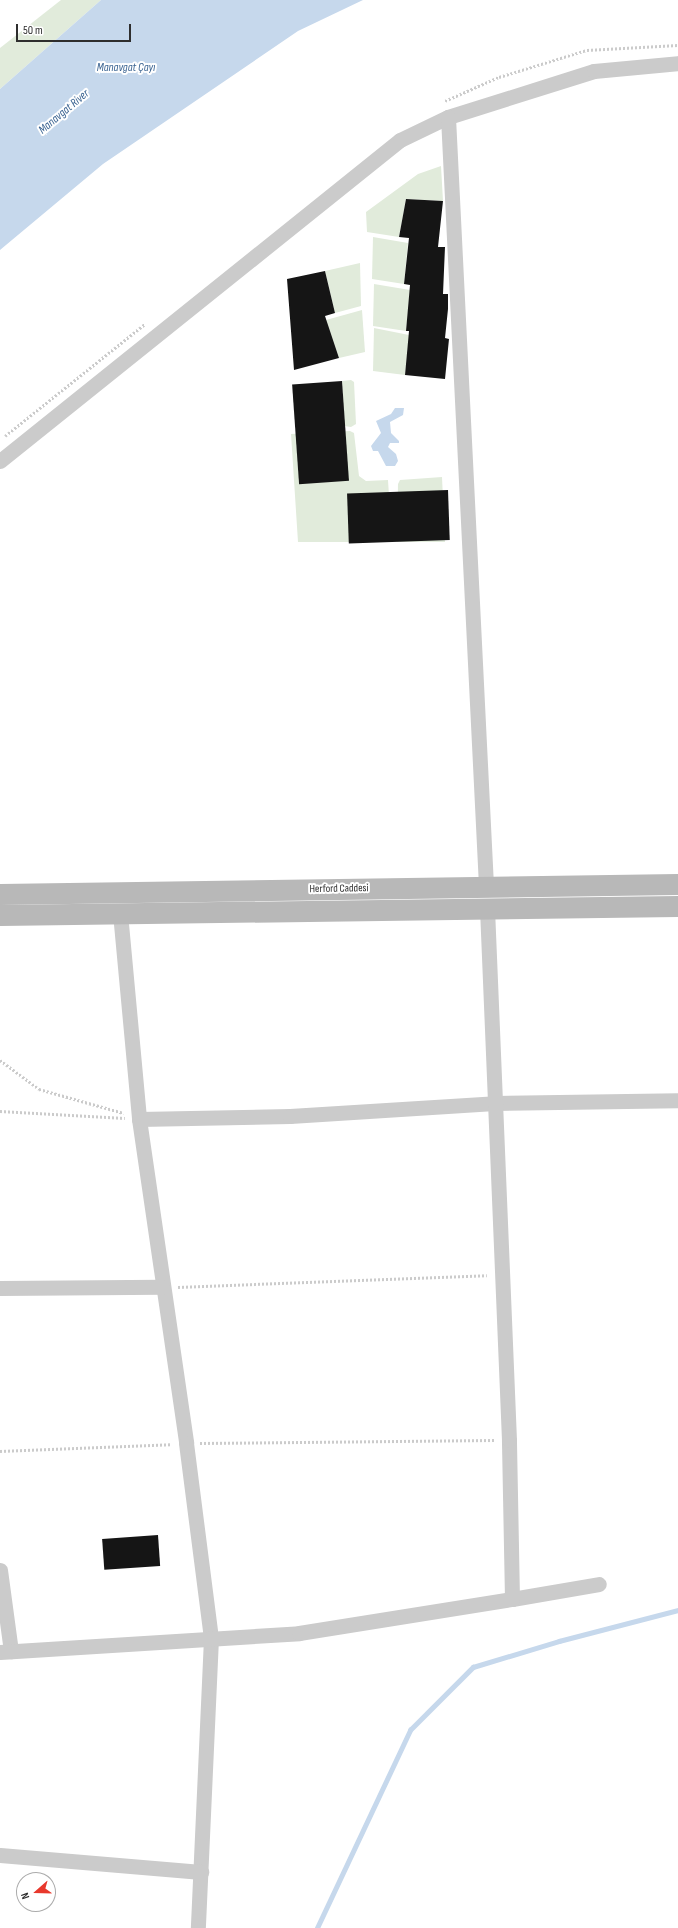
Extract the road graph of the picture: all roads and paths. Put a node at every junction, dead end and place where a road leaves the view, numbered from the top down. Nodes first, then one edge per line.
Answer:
1 (678, 63) edge
2 (448, 117) junction
3 (0, 461) edge
4 (678, 884) edge
5 (486, 887) junction
6 (0, 894) edge
7 (678, 906) edge
8 (487, 909) junction
9 (120, 913) junction
10 (0, 915) edge
11 (0, 1060) edge
12 (678, 1100) edge
13 (495, 1103) junction
14 (0, 1111) edge
15 (139, 1119) junction
16 (502, 1274) junction
17 (162, 1287) junction
18 (0, 1288) edge
19 (509, 1440) junction
20 (186, 1443) junction
21 (0, 1451) edge
22 (0, 1570) edge
23 (599, 1584) dead end
24 (512, 1599) junction
25 (211, 1638) junction
26 (6, 1651) edge
27 (0, 1855) edge
28 (201, 1872) junction
29 (198, 1928) edge

1 - 2 street
2 - 3 street
2 - 5 street
4 - 5 main road, Herford Caddesi
5 - 6 main road, Herford Caddesi
7 - 8 main road, Herford Caddesi
8 - 9 main road, Herford Caddesi
8 - 13 street
9 - 10 main road, Herford Caddesi
9 - 15 street
11 - 15 path
12 - 13 street
13 - 15 street
13 - 16 street
14 - 15 path
15 - 17 street
16 - 17 path
16 - 19 street
17 - 18 street
17 - 20 street
19 - 20 path
19 - 24 street
20 - 21 path
20 - 25 street
22 - 26 street
23 - 24 street
24 - 25 street
25 - 26 street
25 - 28 street
27 - 28 street
28 - 29 street

